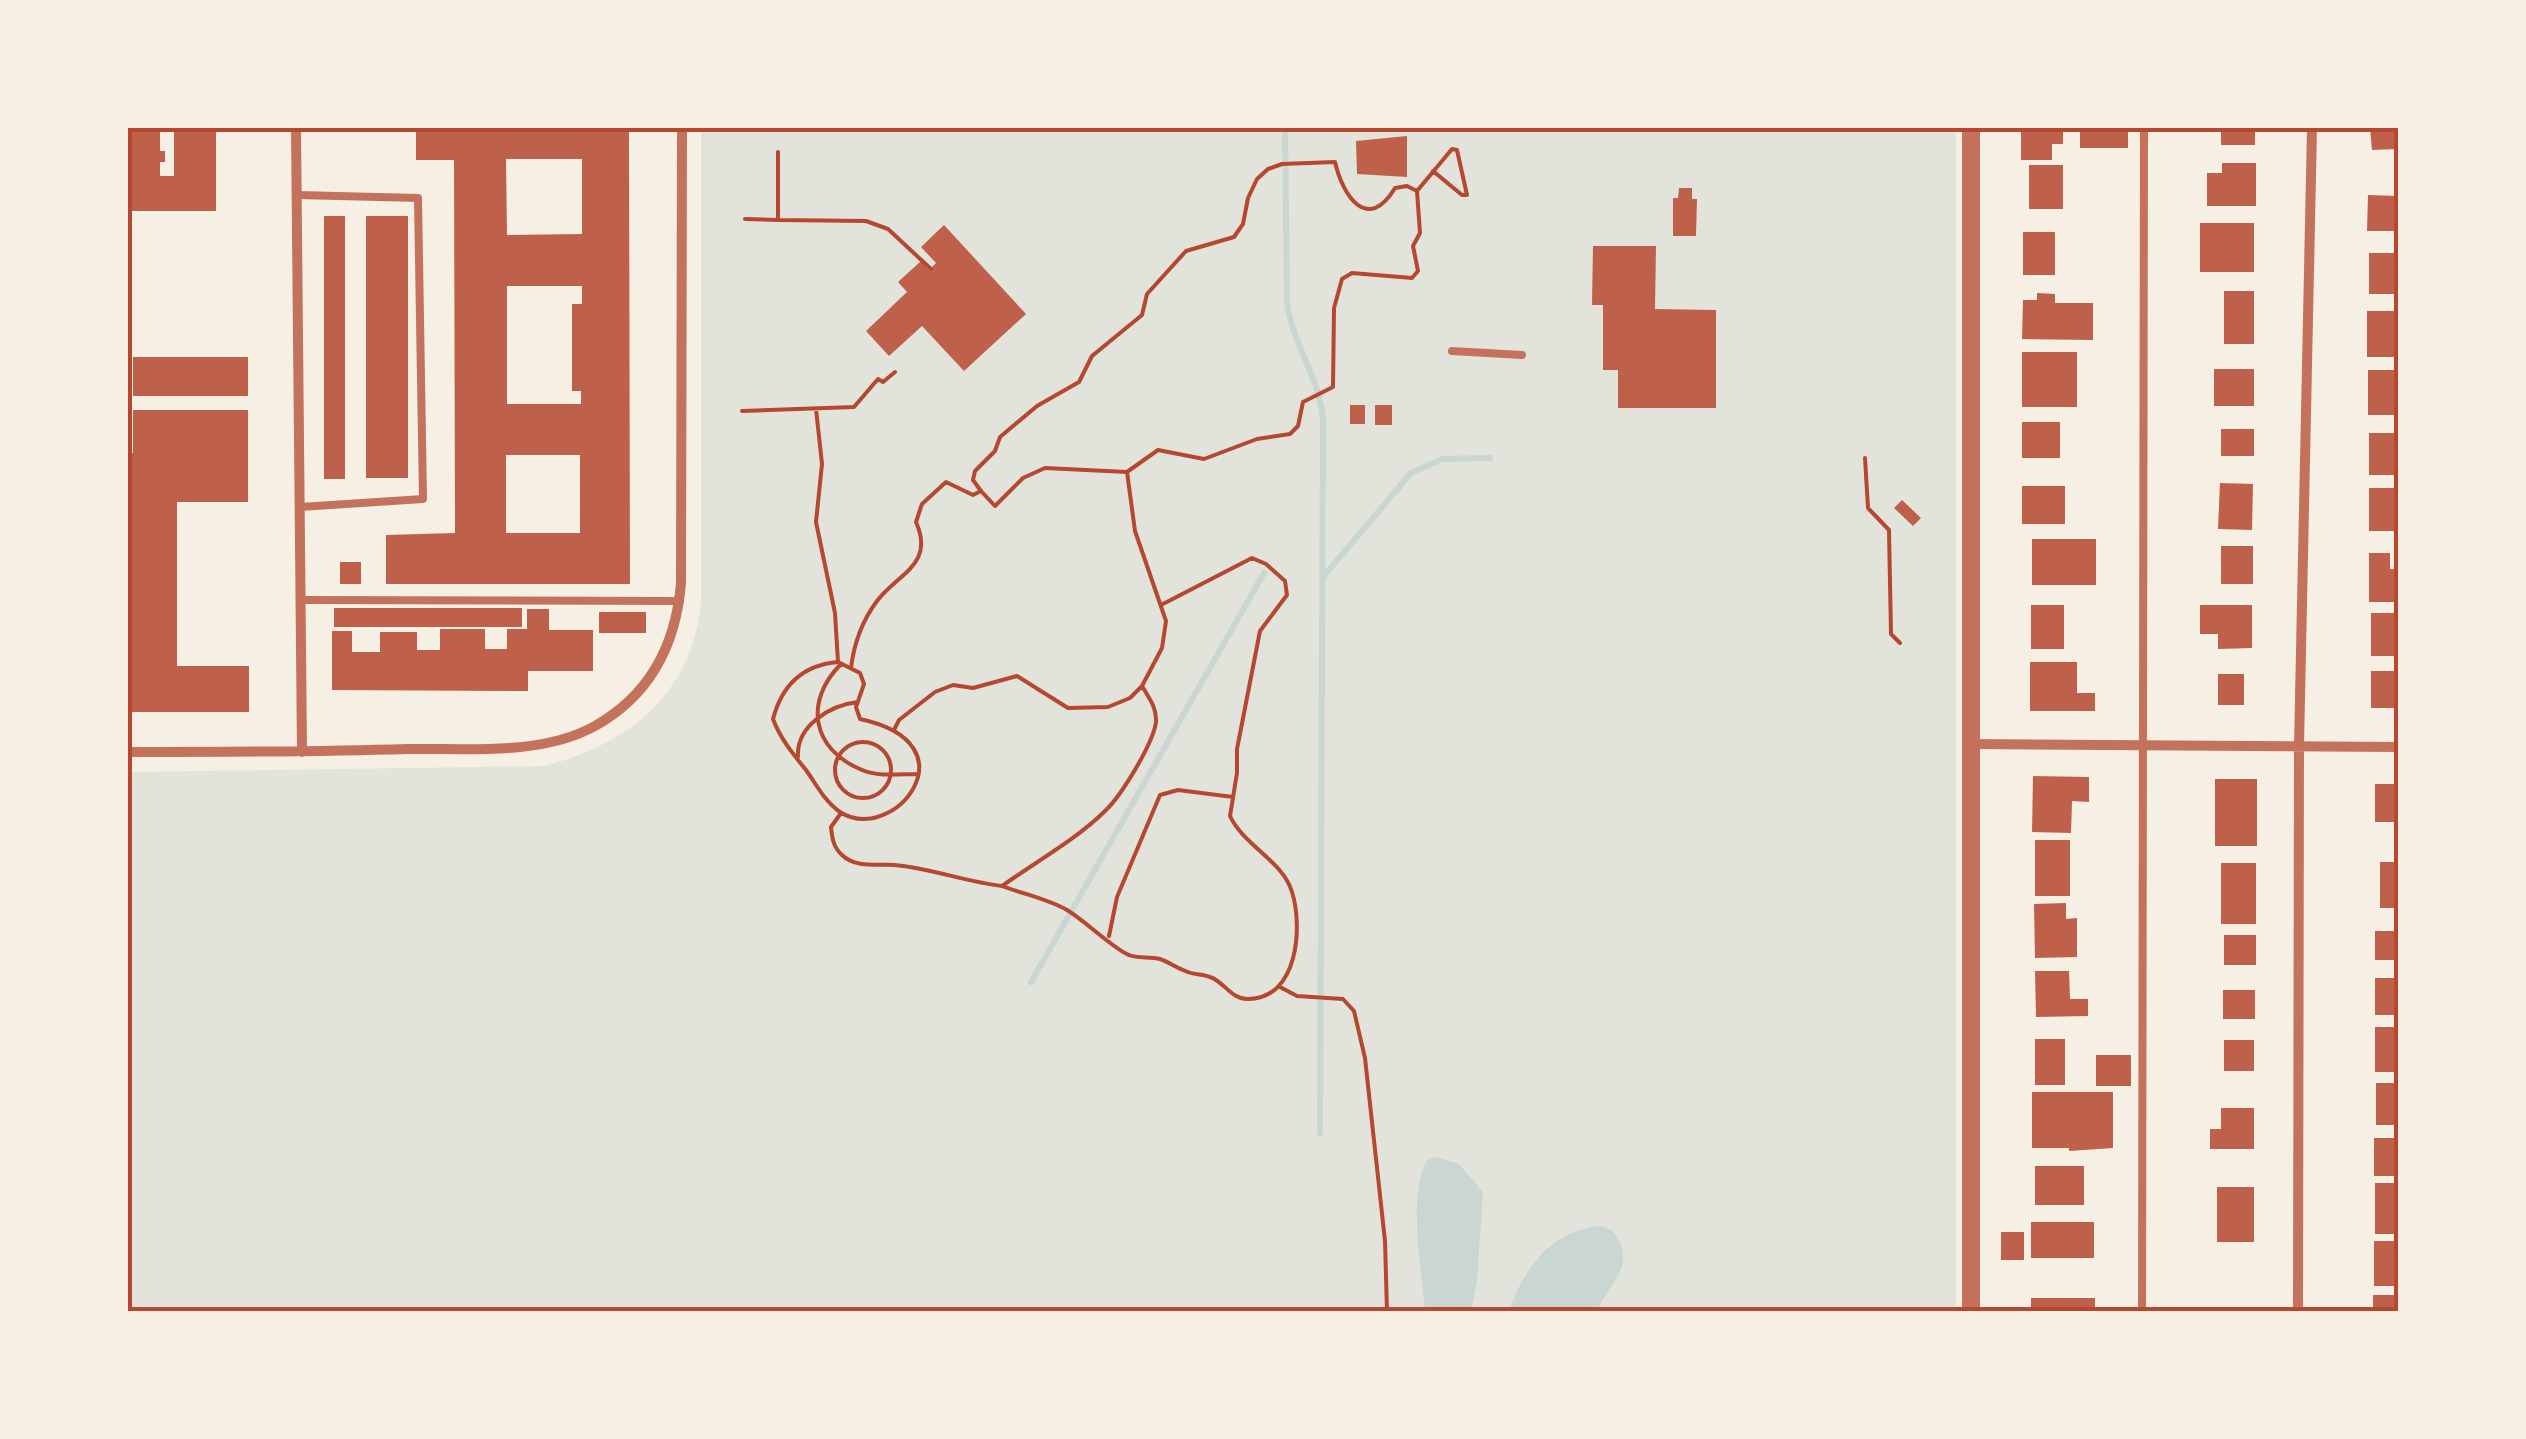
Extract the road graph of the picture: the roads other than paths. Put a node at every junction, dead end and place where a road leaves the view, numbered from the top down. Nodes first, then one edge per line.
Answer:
1 (296, 128) edge
2 (682, 128) edge
3 (1971, 128) edge
4 (2144, 128) edge
5 (2312, 128) edge
6 (297, 195) junction
7 (1452, 350) dead end
8 (1522, 355) dead end
9 (300, 507) junction
10 (300, 600) junction
11 (680, 601) junction
12 (1971, 744) junction
13 (2142, 745) junction
14 (2299, 746) junction
15 (2398, 747) edge
16 (128, 752) edge
17 (302, 752) junction
18 (1971, 1312) edge
19 (2142, 1312) edge
20 (2298, 1312) edge

1 - 6 street
2 - 11 street
3 - 12 street
4 - 13 lane
5 - 14 street
6 - 9 street
6 - 9 lane
7 - 8 lane
9 - 10 street
10 - 11 lane
10 - 17 street
11 - 17 street
12 - 13 street
12 - 18 street
13 - 14 street
13 - 19 lane
14 - 15 street
14 - 20 street
16 - 17 street

